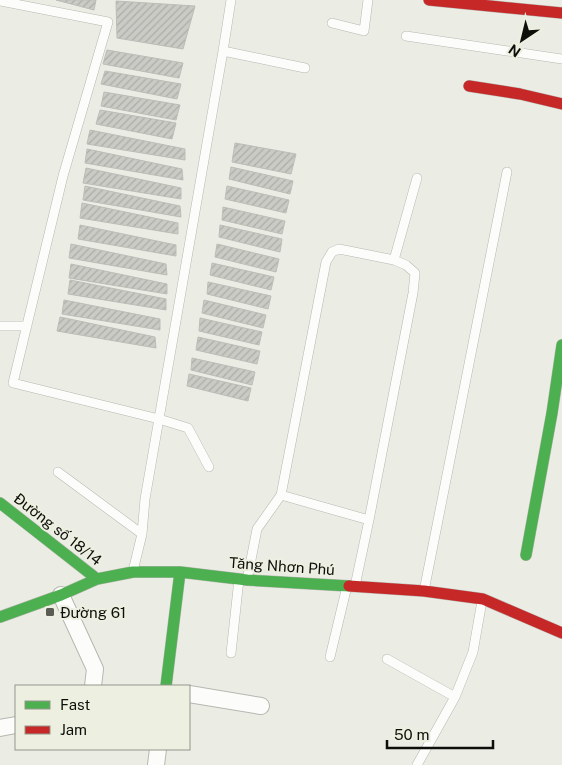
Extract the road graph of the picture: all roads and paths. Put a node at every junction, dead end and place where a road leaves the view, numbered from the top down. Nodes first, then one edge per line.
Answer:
1 (231, 0) edge
2 (368, 0) edge
3 (429, 0) edge
4 (0, 1) edge
5 (562, 14) edge
6 (332, 24) dead end
7 (406, 36) dead end
8 (223, 51) junction
9 (562, 59) edge
10 (305, 68) dead end
11 (469, 86) dead end
12 (562, 104) edge
13 (507, 172) dead end
14 (417, 178) dead end
15 (394, 260) junction
16 (0, 326) edge
17 (27, 326) junction
18 (562, 345) edge
19 (159, 419) junction
20 (209, 467) dead end
21 (58, 472) dead end
22 (281, 495) junction
23 (0, 503) edge
24 (369, 520) junction
25 (142, 534) junction
26 (526, 555) dead end
27 (132, 572) junction
28 (180, 572) junction
29 (97, 579) junction
30 (243, 579) junction
31 (351, 586) junction
32 (424, 591) junction
33 (61, 595) junction
34 (483, 599) junction
35 (0, 617) edge
36 (562, 633) edge
37 (231, 653) dead end
38 (330, 657) dead end
39 (387, 659) dead end
40 (93, 685) edge
41 (166, 685) edge
42 (190, 694) edge
43 (455, 697) junction
44 (261, 706) dead end
45 (15, 725) edge
46 (0, 728) edge
47 (158, 750) edge
48 (156, 765) edge
49 (418, 765) edge

1 - 8 lane
2 - 6 lane
3 - 5 street
4 - 17 lane
7 - 9 lane
8 - 10 lane
8 - 19 lane
11 - 12 street
13 - 32 lane
14 - 15 lane
15 - 22 lane
15 - 24 lane
16 - 17 lane
17 - 19 lane
18 - 26 street
19 - 20 lane
19 - 25 lane
21 - 25 lane
22 - 24 lane
22 - 30 lane
23 - 29 street, Đường số 18/14
24 - 31 lane
25 - 27 lane
27 - 28 street, Tăng Nhơn Phú
27 - 29 street, Tăng Nhơn Phú
28 - 30 street, Tăng Nhơn Phú
28 - 41 street
29 - 33 street, Tăng Nhơn Phú
30 - 31 street, Tăng Nhơn Phú
30 - 37 lane
31 - 32 street, Tăng Nhơn Phú
31 - 38 lane
32 - 34 street, Tăng Nhơn Phú
33 - 35 street, Tăng Nhơn Phú
33 - 40 street
34 - 36 street, Tăng Nhơn Phú
34 - 43 lane
39 - 43 lane
42 - 44 street
43 - 49 lane
45 - 46 street
47 - 48 street

